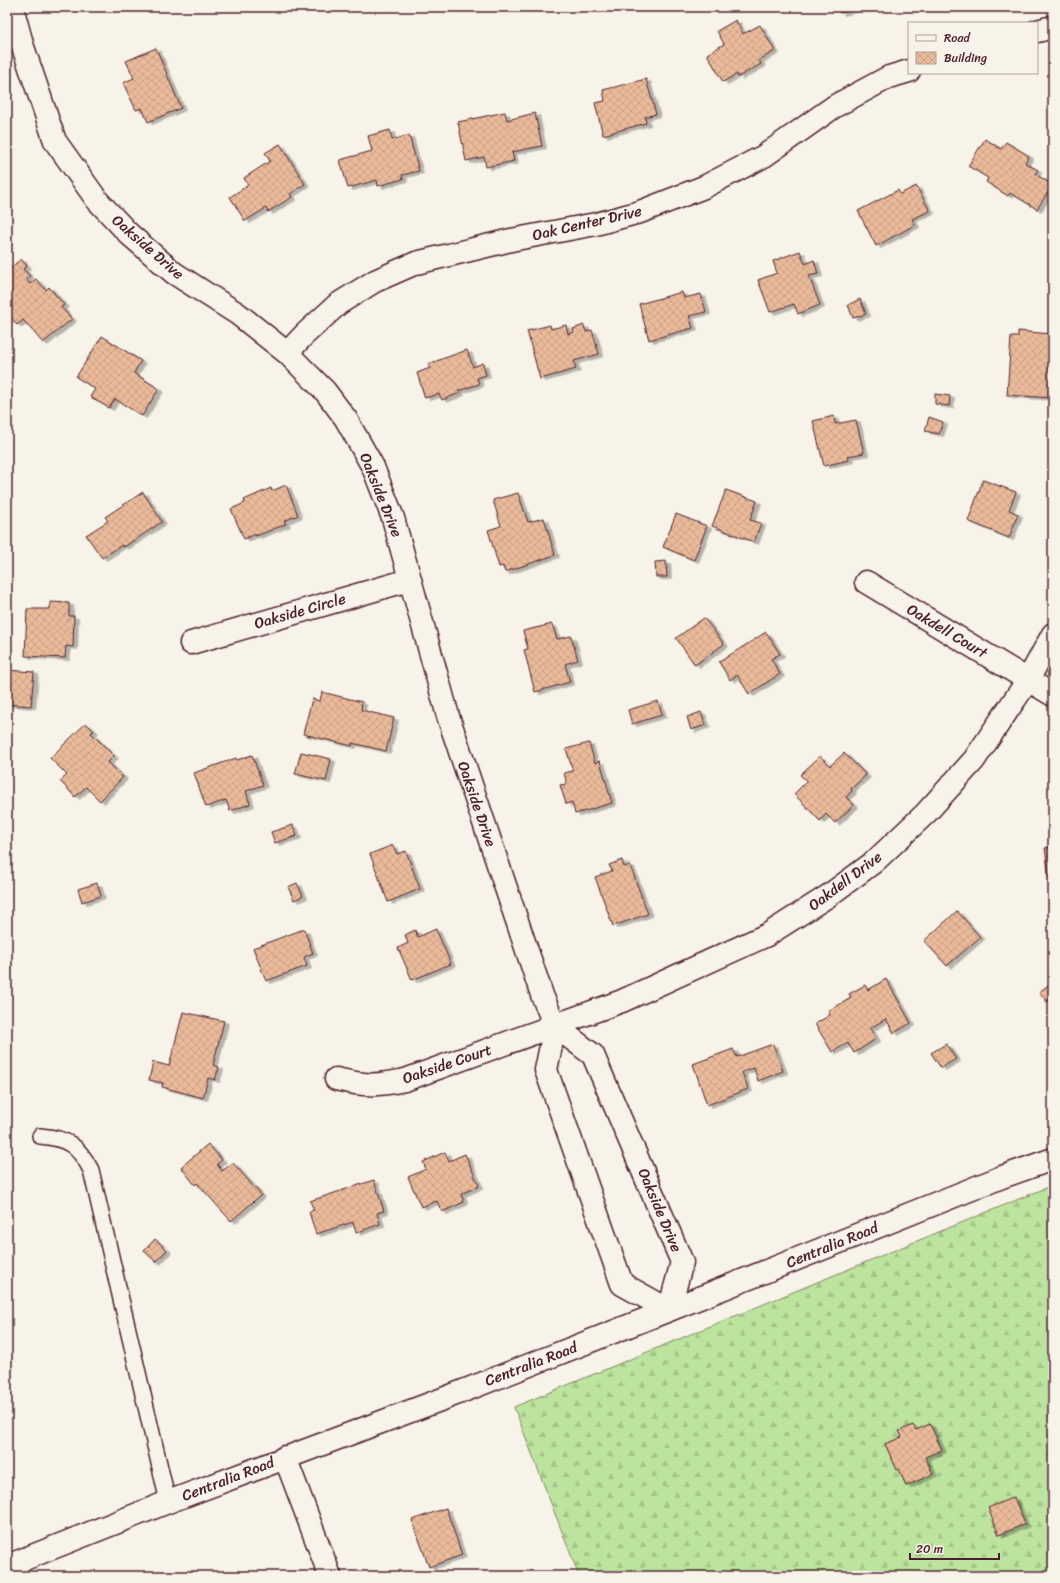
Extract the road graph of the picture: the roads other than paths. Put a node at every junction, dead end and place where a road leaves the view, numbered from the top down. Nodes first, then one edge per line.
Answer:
1 (12, 7) edge
2 (1053, 27) edge
3 (1038, 31) edge
4 (908, 71) edge
5 (287, 353) junction
6 (409, 580) junction
7 (866, 582) dead end
8 (1053, 634) edge
9 (191, 643) dead end
10 (1028, 680) junction
11 (1053, 695) edge
12 (555, 1026) junction
13 (336, 1079) dead end
14 (40, 1136) dead end
15 (1053, 1159) edge
16 (670, 1310) junction
17 (284, 1457) junction
18 (168, 1502) junction
19 (7, 1566) edge
20 (330, 1576) edge

1 - 5 street, Oakside Drive
2 - 3 street
4 - 5 street, Oak Center Drive
5 - 6 street, Oakside Drive
6 - 9 street, Oakside Circle
6 - 12 street, Oakside Drive
7 - 10 street, Oakdell Court
8 - 10 street, Oakdell Drive
10 - 11 street, Oakdell Court
10 - 12 street, Oakdell Drive
12 - 13 street, Oakside Court
12 - 16 street, Oakside Drive
12 - 16 street
14 - 18 lane
15 - 16 street, Centralia Road
16 - 17 street, Centralia Road
17 - 18 street, Centralia Road
17 - 20 street
18 - 19 street, Centralia Road

